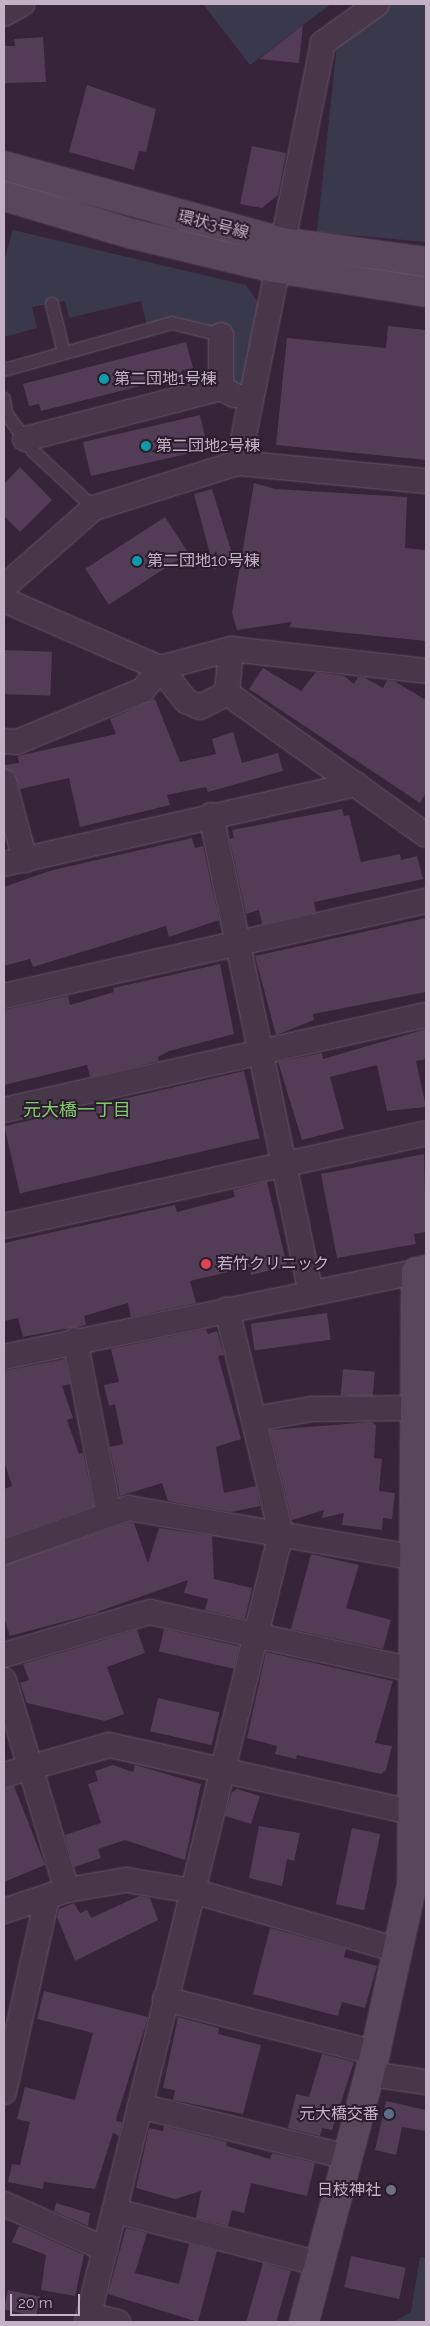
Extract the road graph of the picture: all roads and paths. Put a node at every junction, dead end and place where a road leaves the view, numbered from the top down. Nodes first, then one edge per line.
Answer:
1 (22, 4) edge
2 (377, 4) edge
3 (4, 14) edge
4 (4, 166) edge
5 (4, 196) edge
6 (282, 242) junction
7 (426, 262) edge
8 (275, 268) junction
9 (426, 292) edge
10 (52, 304) dead end
11 (221, 335) joint
12 (64, 353) junction
13 (4, 370) edge
14 (221, 388) junction
15 (4, 399) edge
16 (249, 404) junction
17 (5, 414) edge
18 (24, 438) junction
19 (238, 463) junction
20 (426, 481) edge
21 (94, 508) junction
22 (4, 587) edge
23 (4, 600) edge
24 (231, 649) junction
25 (160, 668) junction
26 (426, 671) edge
27 (226, 693) junction
28 (4, 741) edge
29 (4, 782) edge
30 (356, 784) junction
31 (210, 815) junction
32 (426, 835) edge
33 (14, 862) edge
34 (426, 901) edge
35 (240, 943) junction
36 (4, 996) edge
37 (426, 1015) edge
38 (262, 1052) junction
39 (4, 1110) edge
40 (426, 1133) edge
41 (283, 1166) junction
42 (4, 1226) edge
43 (421, 1271) edge
44 (311, 1292) junction
45 (227, 1308) junction
46 (75, 1340) junction
47 (4, 1357) edge
48 (421, 1408) edge
49 (255, 1419) junction
50 (109, 1513) junction
51 (420, 1518) edge
52 (281, 1533) junction
53 (4, 1552) edge
54 (411, 1557) junction
55 (260, 1634) junction
56 (419, 1636) edge
57 (4, 1655) edge
58 (410, 1669) junction
59 (4, 1680) edge
60 (419, 1765) edge
61 (29, 1767) junction
62 (224, 1773) junction
63 (4, 1775) edge
64 (412, 1812) junction
65 (419, 1885) edge
66 (193, 1891) junction
67 (57, 1894) junction
68 (4, 1911) edge
69 (398, 1950) junction
70 (165, 1999) junction
71 (13, 2016) edge
72 (372, 2063) junction
73 (426, 2082) edge
74 (4, 2092) edge
75 (140, 2106) junction
76 (347, 2157) junction
77 (4, 2204) edge
78 (116, 2210) junction
79 (105, 2249) junction
80 (319, 2264) junction
81 (88, 2319) edge
82 (118, 2322) edge
83 (304, 2322) edge

1 - 3 street
2 - 6 street
4 - 6 street, 環状3号線
5 - 8 street, 環状3号線
6 - 7 street, 環状3号線
6 - 8 street
8 - 9 street, 環状3号線
8 - 16 street
10 - 12 lane
11 - 12 lane
11 - 14 street
12 - 13 lane
14 - 16 street
14 - 18 street
15 - 17 lane
16 - 19 street
17 - 18 lane
18 - 21 lane
19 - 20 street
19 - 21 street
21 - 22 street
23 - 25 street
24 - 25 street
24 - 26 street
24 - 27 street
25 - 27 street
25 - 28 street
27 - 30 street
29 - 33 street
30 - 31 street
30 - 32 street
31 - 33 street
31 - 35 street
34 - 35 street
35 - 36 street
35 - 38 street
37 - 38 street
38 - 39 street
38 - 41 street
40 - 41 street
41 - 42 street
41 - 44 street
43 - 44 street
43 - 48 street
44 - 45 street
45 - 46 street
45 - 49 street
46 - 47 street
46 - 50 street
48 - 49 street
48 - 51 street
49 - 52 street
50 - 52 street
50 - 53 street
51 - 54 street
52 - 54 street
52 - 55 street
54 - 56 street
55 - 57 street
55 - 58 street
55 - 62 street
56 - 58 street
58 - 60 street
59 - 61 street
60 - 64 street
61 - 62 street
61 - 63 street
61 - 67 street
62 - 64 street
62 - 66 street
64 - 65 street
65 - 69 street
66 - 67 street
66 - 69 street
66 - 70 street
67 - 68 street
67 - 71 street
69 - 72 street
70 - 72 street
70 - 75 street
71 - 74 street
72 - 73 street
72 - 76 street
75 - 76 street
75 - 78 street
76 - 80 street
77 - 79 street
78 - 79 street
78 - 80 street
79 - 81 street
80 - 83 street
81 - 82 street

